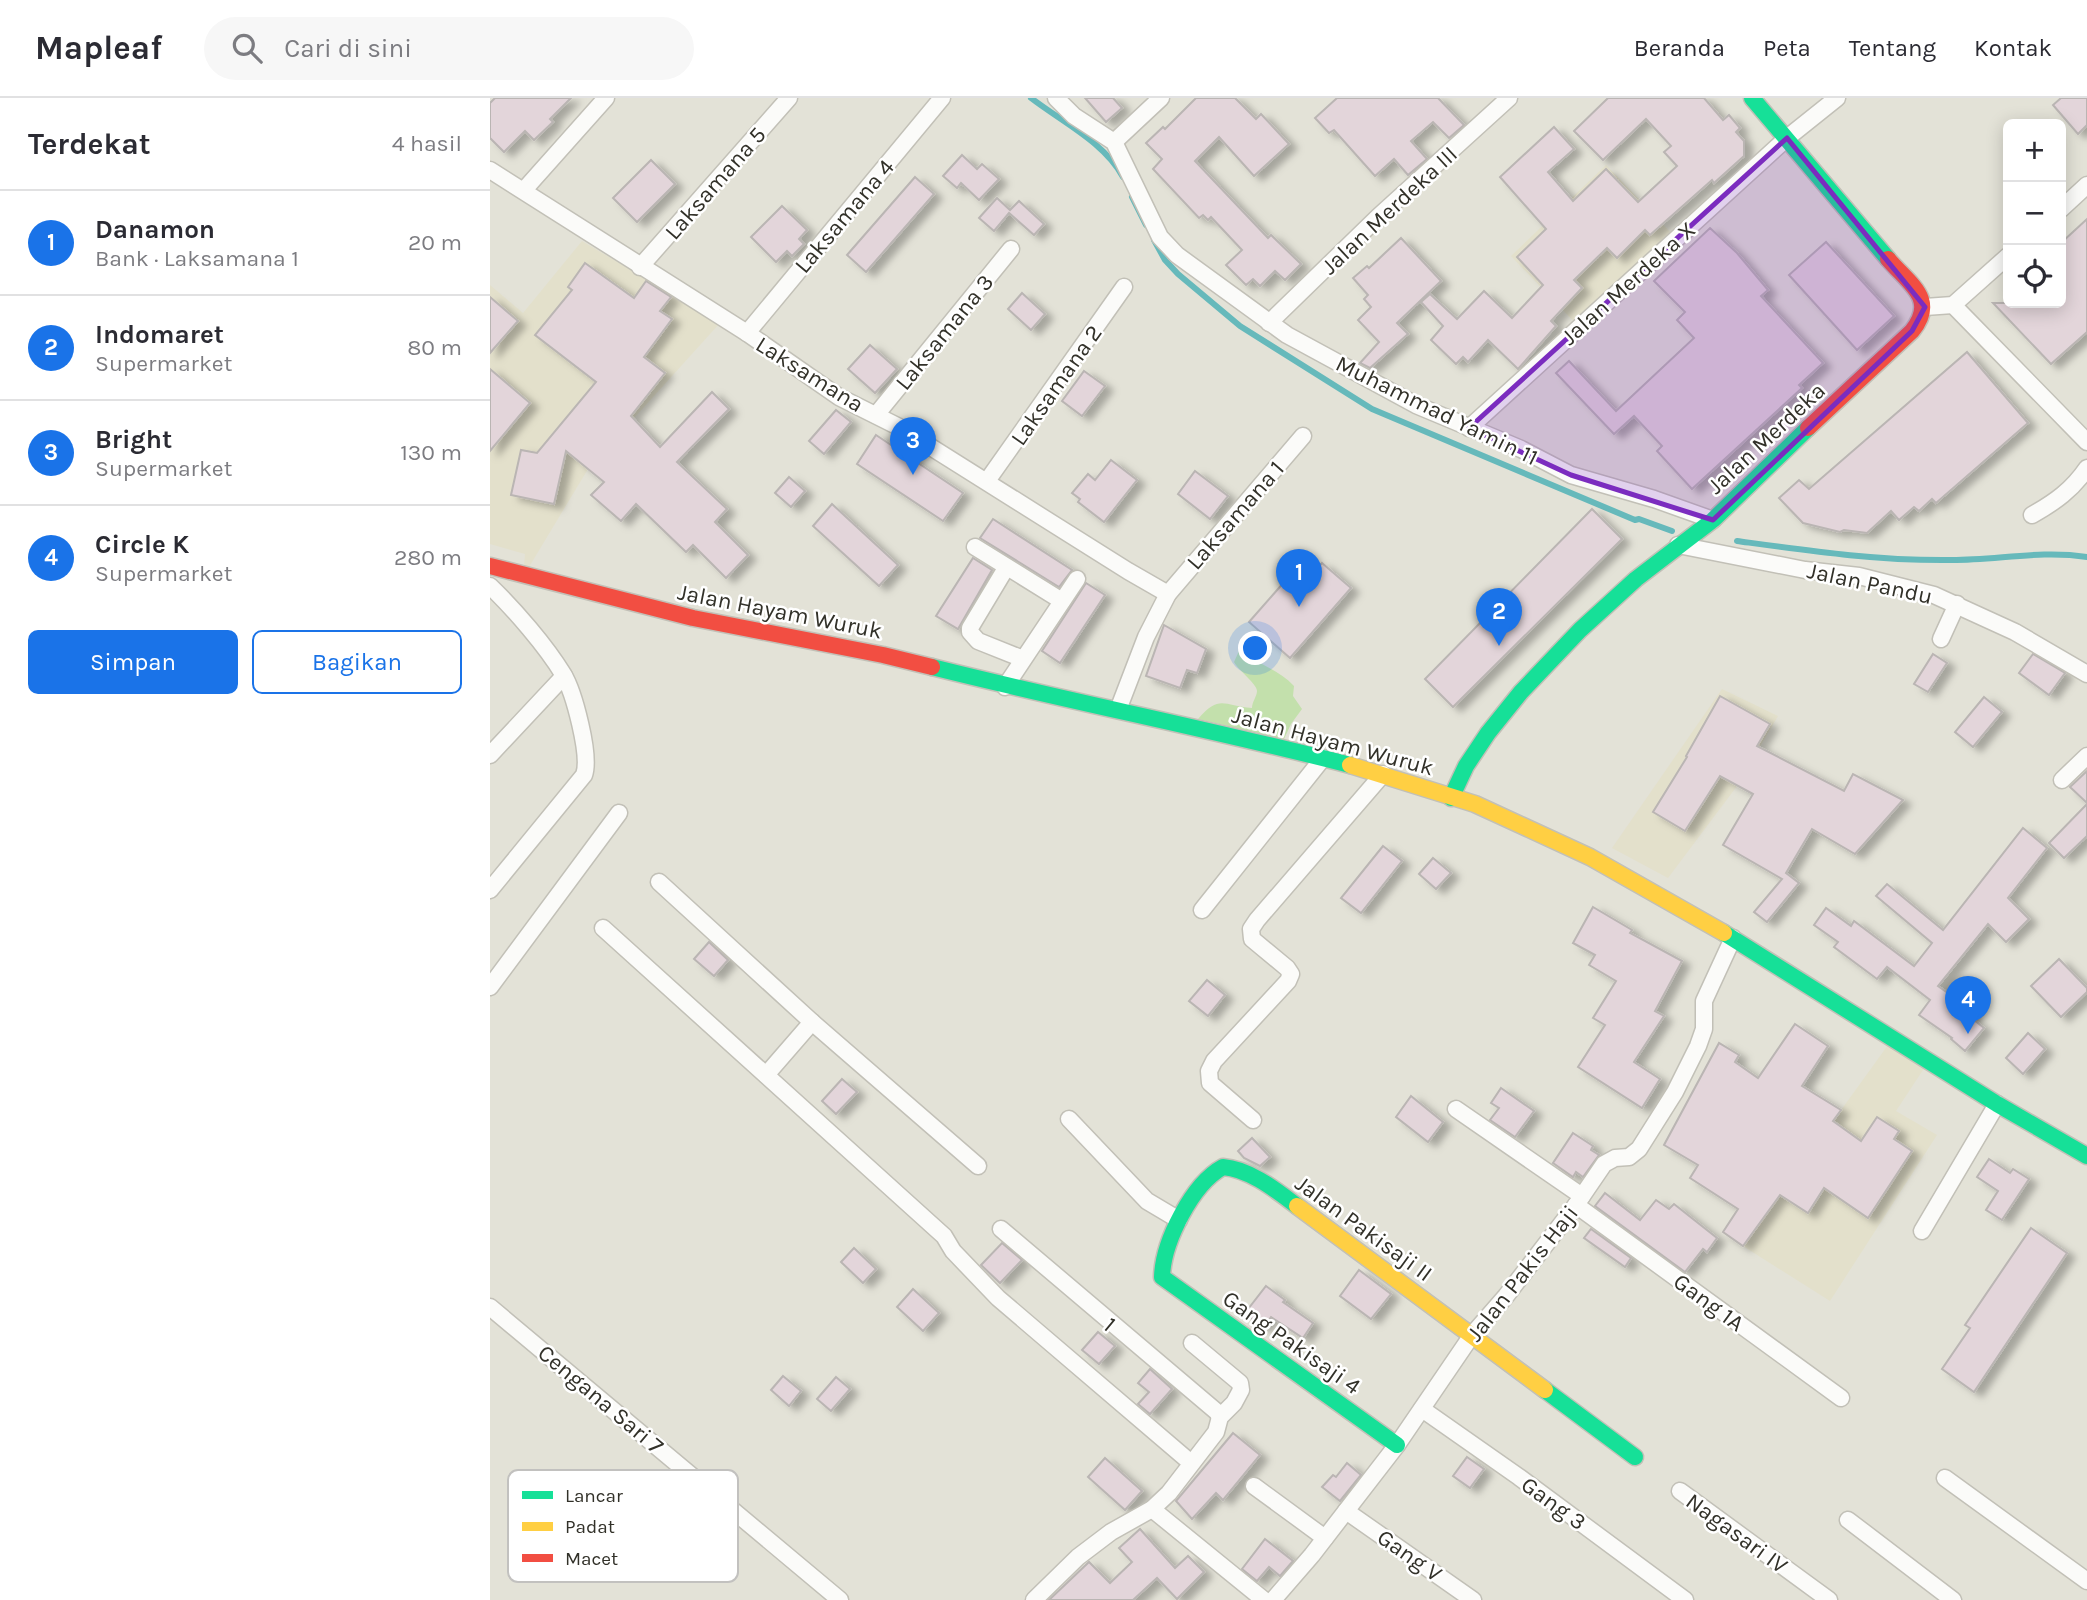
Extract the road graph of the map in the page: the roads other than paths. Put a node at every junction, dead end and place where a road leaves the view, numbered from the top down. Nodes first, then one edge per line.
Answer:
1 (606, 98) edge
2 (789, 98) edge
3 (942, 98) edge
4 (1056, 98) edge
5 (1160, 98) edge
6 (1509, 98) edge
7 (1752, 98) edge
8 (1837, 98) edge
9 (1787, 138) junction
10 (1114, 142) junction
11 (490, 170) edge
12 (2087, 186) edge
13 (524, 190) junction
14 (2066, 205) edge
15 (1011, 249) dead end
16 (2003, 260) edge
17 (640, 267) junction
18 (1124, 287) dead end
19 (1952, 305) junction
20 (1925, 307) junction
21 (1269, 323) junction
22 (747, 333) junction
23 (876, 415) junction
24 (1469, 428) junction
25 (1303, 436) dead end
26 (2087, 442) edge
27 (2087, 468) edge
28 (987, 481) junction
29 (2032, 515) dead end
30 (1713, 520) junction
31 (1678, 545) junction
32 (975, 547) dead end
33 (490, 566) edge
34 (1006, 568) junction
35 (1077, 579) dead end
36 (490, 586) edge
37 (1168, 594) junction
38 (1062, 601) junction
39 (1957, 604) junction
40 (1941, 639) dead end
41 (1023, 659) junction
42 (2087, 674) edge
43 (565, 676) junction
44 (1005, 687) junction
45 (1118, 710) junction
46 (490, 755) edge
47 (2087, 756) edge
48 (1323, 758) junction
49 (1382, 774) junction
50 (2062, 780) dead end
51 (1451, 798) junction
52 (619, 813) dead end
53 (659, 881) dead end
54 (490, 890) edge
55 (1202, 910) dead end
56 (603, 928) dead end
57 (1733, 938) junction
58 (490, 987) edge
59 (812, 1022) junction
60 (766, 1075) junction
61 (1997, 1104) junction
62 (1456, 1109) dead end
63 (1069, 1119) dead end
64 (1253, 1120) dead end
65 (2087, 1156) edge
66 (978, 1166) dead end
67 (1579, 1201) junction
68 (1179, 1220) junction
69 (1001, 1229) dead end
70 (1922, 1231) dead end
71 (490, 1307) edge
72 (1472, 1335) junction
73 (1192, 1343) dead end
74 (1841, 1398) dead end
75 (1422, 1409) junction
76 (1220, 1418) junction
77 (1397, 1445) junction
78 (1635, 1457) dead end
79 (1191, 1462) junction
80 (685, 1470) edge
81 (1945, 1478) dead end
82 (1254, 1486) dead end
83 (1680, 1491) dead end
84 (1152, 1508) junction
85 (1346, 1511) junction
86 (738, 1515) edge
87 (1848, 1520) dead end
88 (1325, 1538) junction
89 (2087, 1581) edge
90 (1262, 1599) edge
91 (840, 1600) edge
92 (1034, 1600) edge
93 (1473, 1600) edge
94 (1685, 1600) edge
95 (1829, 1600) edge
96 (1953, 1600) edge

1 - 13 street
2 - 17 street, Laksamana 5
3 - 22 street, Laksamana 4
4 - 10 street
5 - 10 street
6 - 21 street, Jalan Merdeka III
7 - 9 main road
8 - 9 street, Jalan Merdeka X
9 - 20 main road
9 - 24 street, Jalan Merdeka X
10 - 21 street, Muhammad Yamin 11
11 - 13 street, Laksamana
12 - 14 street
13 - 17 street, Laksamana
15 - 23 street, Laksamana 3
16 - 19 street
17 - 22 street, Laksamana
18 - 28 street, Laksamana 2
19 - 20 street
19 - 26 street
20 - 30 main road, Jalan Merdeka
21 - 24 street, Muhammad Yamin 11
22 - 23 street, Laksamana
23 - 28 street, Laksamana
24 - 30 street, Muhammad Yamin 11
25 - 37 street, Laksamana 1
27 - 29 street
28 - 37 street, Laksamana
30 - 31 main road, Jalan Merdeka
31 - 39 street, Jalan Pandu
31 - 51 main road, Jalan Merdeka
32 - 34 street
33 - 44 main road, Jalan Hayam Wuruk
34 - 38 street
34 - 41 street
35 - 38 street
36 - 43 street
37 - 45 street
38 - 41 street
39 - 40 street
39 - 42 street, Jalan Pandu
41 - 44 street
43 - 46 street
43 - 54 street
44 - 45 main road, Jalan Hayam Wuruk
45 - 48 main road, Jalan Hayam Wuruk
47 - 50 street
48 - 49 main road, Jalan Hayam Wuruk
48 - 55 street
49 - 51 main road, Jalan Hayam Wuruk
49 - 64 street
51 - 57 main road, Jalan Hayam Wuruk
52 - 58 street
53 - 59 street
56 - 60 street
57 - 61 main road, Jalan Hayam Wuruk
57 - 67 street, Jalan Pakis Haji
59 - 60 street
59 - 66 street
60 - 79 street
61 - 65 main road, Jalan Hayam Wuruk
61 - 70 street
62 - 67 street, Gang 1A
63 - 68 street
67 - 72 street, Jalan Pakis Haji
67 - 74 street, Gang 1A
68 - 72 main road, Jalan Pakisaji II
68 - 77 main road, Gang Pakisaji 4
69 - 76 street, 1
71 - 80 street, Cengana Sari 7
72 - 75 street, Jalan Pakis Haji
72 - 78 main road, Jalan Pakisaji II
73 - 76 street
75 - 77 street, Jalan Pakis Haji
75 - 94 street, Gang 3
76 - 79 street
77 - 85 street, Jalan Pakis Haji
79 - 84 street
81 - 89 street
82 - 88 street
83 - 95 street, Nagasari IV
84 - 90 street
84 - 92 street
85 - 88 street, Jalan Pakis Haji
85 - 93 street, Gang V
86 - 91 street, Cengana Sari 7
87 - 96 street
88 - 90 street, Jalan Pakis Haji

